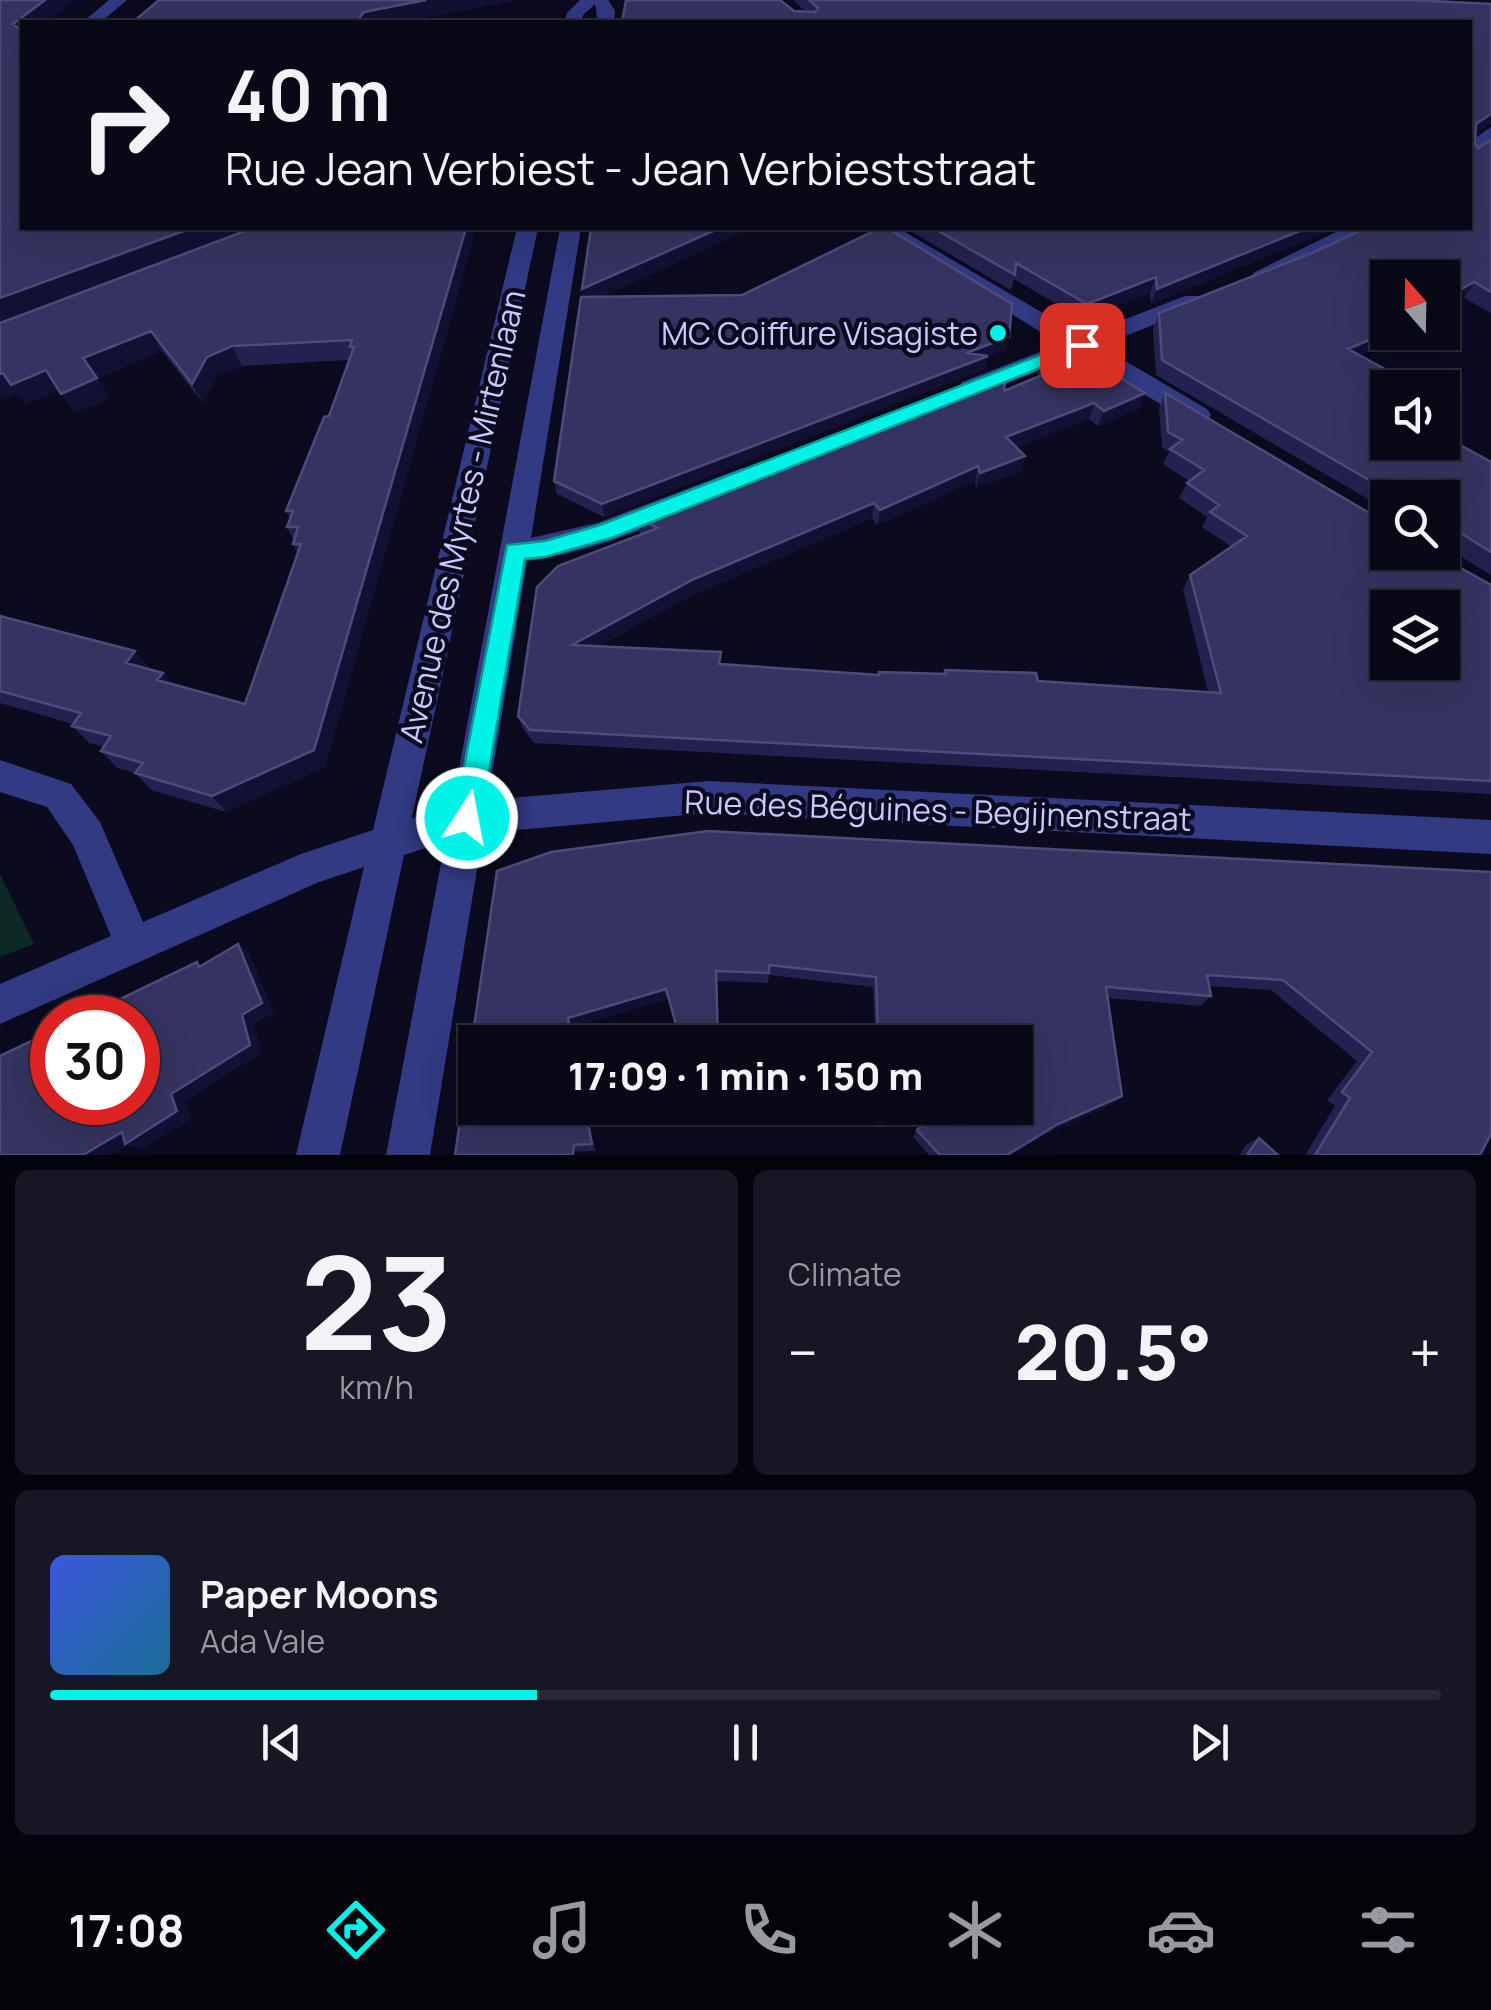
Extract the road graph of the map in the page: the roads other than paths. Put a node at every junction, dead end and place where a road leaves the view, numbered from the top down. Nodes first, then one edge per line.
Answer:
1 (118, 0) edge
2 (590, 0) edge
3 (93, 20) edge
4 (573, 20) edge
5 (1491, 134) edge
6 (1472, 151) edge
7 (527, 230) edge
8 (571, 230) edge
9 (886, 230) edge
10 (1356, 230) edge
11 (1082, 345) junction
12 (946, 398) edge
13 (1224, 431) edge
14 (767, 468) edge
15 (515, 551) junction
16 (0, 776) edge
17 (467, 818) junction
18 (1491, 837) edge
19 (388, 842) junction
20 (133, 943) junction
21 (0, 1004) edge
22 (318, 1155) edge
23 (408, 1155) edge

1 - 3 street
2 - 4 street
5 - 6 street
7 - 19 street, Avenue des Myrtes - Mirtenlaan
8 - 15 street, Avenue des Myrtes - Mirtenlaan
9 - 11 street
10 - 11 street
11 - 12 street
11 - 13 street
14 - 15 street
15 - 17 street, Avenue des Myrtes - Mirtenlaan
16 - 20 street
17 - 18 street, Rue des Béguines - Begijnenstraat
17 - 19 street, Rue des Béguines - Begijnenstraat
17 - 23 street, Avenue des Myrtes - Mirtenlaan
19 - 20 street, Rue des Béguines - Begijnenstraat
19 - 22 street, Avenue des Myrtes - Mirtenlaan
20 - 21 street, Rue des Béguines - Begijnenstraat

